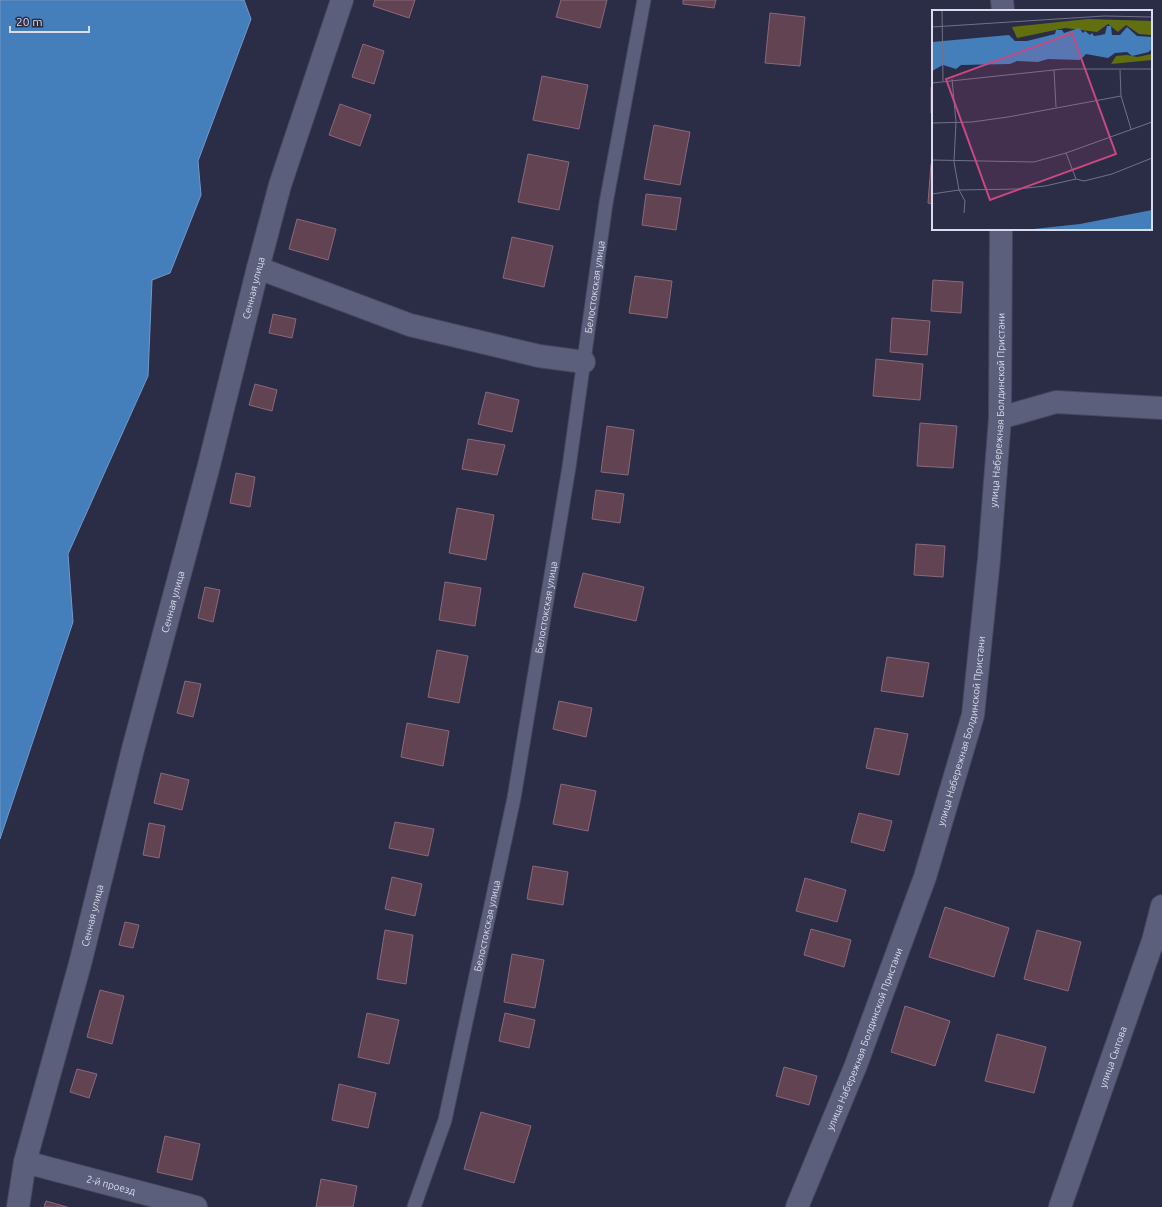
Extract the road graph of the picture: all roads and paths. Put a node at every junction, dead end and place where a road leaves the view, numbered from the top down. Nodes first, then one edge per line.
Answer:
1 (342, 0) edge
2 (644, 0) edge
3 (1002, 0) edge
4 (1003, 10) edge
5 (1001, 230) edge
6 (258, 268) junction
7 (584, 362) junction
8 (1162, 408) edge
9 (1000, 418) junction
10 (1162, 906) edge
11 (25, 1162) junction
12 (18, 1207) edge
13 (196, 1207) edge
14 (414, 1207) edge
15 (797, 1207) edge
16 (1060, 1207) edge

1 - 6 street, Сенная улица
2 - 7 lane, Белостокская улица
3 - 4 street
5 - 9 street, улица Набережная Болдинской Пристани
6 - 7 street
6 - 11 street, Сенная улица
7 - 14 lane, Белостокская улица
8 - 9 street
9 - 15 street, улица Набережная Болдинской Пристани
10 - 16 street, улица Сытова
11 - 12 street, Сенная улица
11 - 13 street, 2-й проезд

